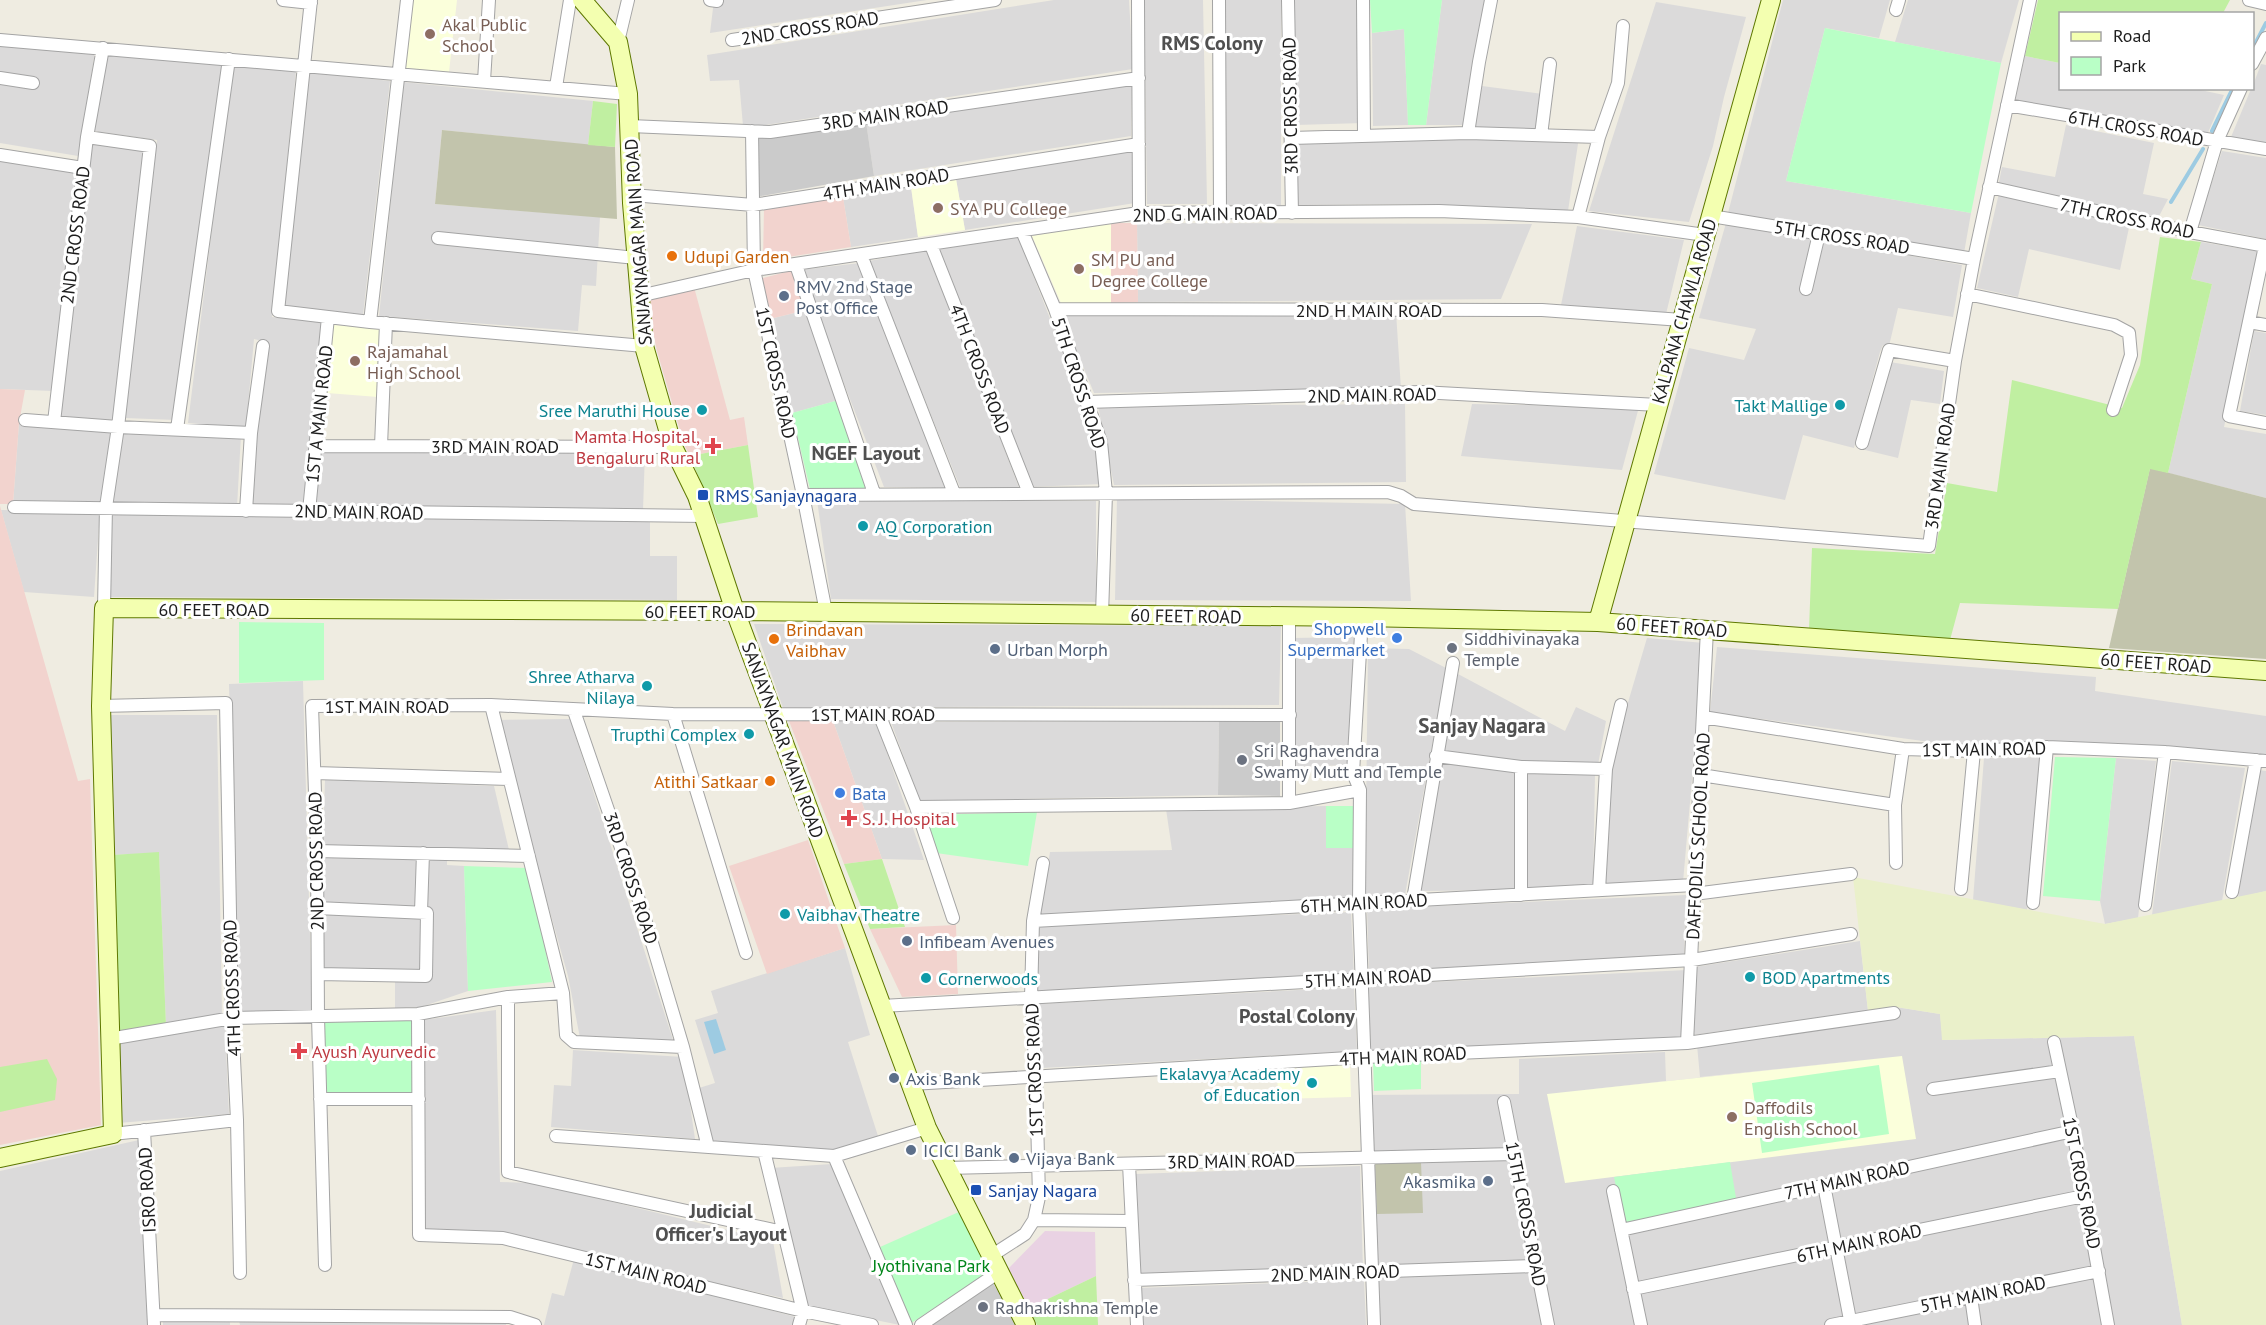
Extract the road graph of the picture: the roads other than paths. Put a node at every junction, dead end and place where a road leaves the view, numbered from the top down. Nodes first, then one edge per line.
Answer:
1 (283, 0) edge
2 (407, 0) edge
3 (489, 0) edge
4 (570, 0) edge
5 (582, 0) edge
6 (628, 0) edge
7 (995, 0) edge
8 (1138, 0) edge
9 (1219, 0) edge
10 (1288, 0) edge
11 (1363, 0) edge
12 (1491, 0) edge
13 (1771, 0) edge
14 (2030, 0) edge
15 (2249, 0) edge
16 (311, 1) edge
17 (2266, 4) edge
18 (1623, 26) dead end
19 (2266, 38) edge
20 (0, 40) edge
21 (732, 40) dead end
22 (618, 42) junction
23 (103, 48) junction
24 (2258, 58) edge
25 (229, 59) junction
26 (1550, 64) dead end
27 (303, 66) junction
28 (399, 74) junction
29 (0, 78) edge
30 (1139, 78) junction
31 (484, 81) junction
32 (33, 83) dead end
33 (556, 87) junction
34 (2240, 90) edge
35 (628, 94) junction
36 (2007, 105) junction
37 (630, 126) junction
38 (752, 131) junction
39 (1468, 133) junction
40 (1541, 135) junction
41 (87, 136) junction
42 (1364, 136) junction
43 (1599, 137) junction
44 (1291, 138) junction
45 (2217, 141) junction
46 (1139, 144) junction
47 (2266, 149) edge
48 (0, 155) edge
49 (83, 168) junction
50 (1989, 187) junction
51 (632, 195) junction
52 (753, 205) junction
53 (1220, 212) junction
54 (1139, 213) junction
55 (1292, 213) junction
56 (1711, 216) junction
57 (1578, 218) junction
58 (1022, 231) junction
59 (2190, 232) junction
60 (1820, 234) junction
61 (1706, 235) junction
62 (438, 238) dead end
63 (931, 244) junction
64 (2266, 246) edge
65 (861, 255) junction
66 (636, 258) junction
67 (1974, 259) junction
68 (796, 265) junction
69 (754, 270) junction
70 (1806, 289) dead end
71 (1967, 294) junction
72 (639, 296) junction
73 (1055, 309) junction
74 (328, 318) junction
75 (1682, 320) junction
76 (370, 322) junction
77 (2249, 322) junction
78 (386, 323) junction
79 (2266, 325) edge
80 (263, 346) dead end
81 (644, 346) junction
82 (1955, 361) junction
83 (1086, 402) junction
84 (1658, 405) junction
85 (2113, 410) dead end
86 (24, 420) dead end
87 (54, 422) junction
88 (2266, 423) edge
89 (118, 427) junction
90 (177, 429) junction
91 (251, 433) junction
92 (1862, 443) dead end
93 (316, 446) junction
94 (381, 446) junction
95 (673, 447) junction
96 (874, 493) junction
97 (954, 493) junction
98 (1029, 493) junction
99 (1106, 493) junction
100 (803, 495) junction
101 (14, 507) dead end
102 (106, 507) junction
103 (246, 511) junction
104 (309, 511) junction
105 (704, 516) junction
106 (1626, 521) junction
107 (104, 608) junction
108 (735, 611) junction
109 (826, 612) junction
110 (1102, 615) junction
111 (1289, 616) junction
112 (1362, 617) junction
113 (1598, 622) junction
114 (1707, 629) junction
115 (1453, 663) dead end
116 (2266, 671) edge
117 (491, 705) junction
118 (1621, 705) dead end
119 (101, 706) junction
120 (312, 706) joint
121 (574, 711) junction
122 (673, 714) junction
123 (879, 714) junction
124 (774, 715) junction
125 (1290, 715) junction
126 (1703, 717) junction
127 (2048, 747) junction
128 (1903, 749) junction
129 (1974, 752) junction
130 (2165, 752) junction
131 (1436, 756) junction
132 (2261, 761) edge
133 (1521, 768) junction
134 (1606, 769) junction
135 (315, 773) junction
136 (1701, 775) junction
137 (509, 780) junction
138 (1360, 790) junction
139 (1289, 803) junction
140 (1895, 805) junction
141 (916, 807) junction
142 (317, 851) junction
143 (423, 853) junction
144 (528, 856) junction
145 (1043, 863) dead end
146 (1896, 863) dead end
147 (1851, 874) dead end
148 (1961, 889) dead end
149 (1599, 890) junction
150 (1694, 890) junction
151 (2232, 892) dead end
152 (1521, 895) junction
153 (1413, 900) junction
154 (2033, 903) dead end
155 (1359, 904) junction
156 (2145, 905) dead end
157 (318, 908) junction
158 (421, 912) junction
159 (953, 918) dead end
160 (1033, 921) junction
161 (1851, 934) dead end
162 (747, 953) dead end
163 (1692, 960) junction
164 (318, 974) junction
165 (1362, 978) junction
166 (563, 993) junction
167 (508, 997) junction
168 (1031, 998) junction
169 (882, 1006) junction
170 (1894, 1013) dead end
171 (418, 1014) junction
172 (318, 1017) junction
173 (232, 1018) junction
174 (109, 1038) junction
175 (2054, 1042) dead end
176 (1687, 1043) junction
177 (683, 1047) junction
178 (1365, 1057) junction
179 (2060, 1071) junction
180 (1036, 1077) junction
181 (911, 1084) junction
182 (1933, 1089) dead end
183 (320, 1099) junction
184 (419, 1099) junction
185 (1504, 1102) dead end
186 (237, 1120) junction
187 (927, 1128) junction
188 (144, 1130) junction
189 (2073, 1131) junction
190 (113, 1134) junction
191 (556, 1136) dead end
192 (708, 1147) junction
193 (764, 1151) junction
194 (1514, 1154) junction
195 (834, 1156) junction
196 (0, 1158) edge
197 (1369, 1158) junction
198 (1129, 1164) junction
199 (1037, 1166) junction
200 (948, 1168) junction
201 (1824, 1185) junction
202 (1613, 1191) dead end
203 (2084, 1196) junction
204 (1034, 1220) junction
205 (1131, 1221) junction
206 (1621, 1230) junction
207 (783, 1232) junction
208 (1835, 1248) junction
209 (995, 1264) junction
210 (325, 1265) dead end
211 (1536, 1266) junction
212 (2099, 1271) junction
213 (1373, 1272) junction
214 (240, 1273) dead end
215 (1134, 1280) junction
216 (1633, 1289) junction
217 (1971, 1297) junction
218 (802, 1311) junction
219 (154, 1320) edge
220 (236, 1321) edge
221 (510, 1321) edge
222 (1851, 1323) edge
223 (535, 1325) edge
224 (799, 1325) edge
225 (872, 1325) edge
226 (906, 1325) edge
227 (921, 1325) edge
228 (1026, 1325) edge
229 (1137, 1325) edge
230 (1374, 1325) edge
231 (1548, 1325) edge
232 (1641, 1325) edge
233 (1831, 1325) edge
234 (1975, 1325) edge
235 (2108, 1325) edge

1 - 16 street
2 - 28 street
3 - 31 street
4 - 33 street
5 - 22 street, SANJAYNAGAR MAIN ROAD
6 - 22 street
7 - 21 street, 2ND CROSS ROAD
8 - 30 street
9 - 53 street
10 - 44 street, 3RD CROSS ROAD
11 - 42 street
12 - 39 street
13 - 56 street, KALPANA CHAWLA ROAD
14 - 36 street, 3RD MAIN ROAD
15 - 17 street
16 - 27 street
18 - 43 street
19 - 24 street
20 - 23 street
22 - 35 street, SANJAYNAGAR MAIN ROAD
23 - 25 street
23 - 41 street, 2ND CROSS ROAD
25 - 27 street
25 - 90 street
26 - 40 street
27 - 28 street
27 - 74 street
28 - 31 street
28 - 76 street
29 - 32 street
30 - 38 street, 3RD MAIN ROAD
30 - 46 street
31 - 33 street
33 - 35 street
34 - 45 street
35 - 37 street, SANJAYNAGAR MAIN ROAD
36 - 45 street, 6TH CROSS ROAD
36 - 50 street, 3RD MAIN ROAD
37 - 38 street, 3RD MAIN ROAD
37 - 51 street, SANJAYNAGAR MAIN ROAD
38 - 52 street, 1ST CROSS ROAD
39 - 40 street
39 - 42 street
40 - 43 street
41 - 49 street, 2ND CROSS ROAD
41 - 89 street
42 - 44 street
43 - 57 street
44 - 55 street, 3RD CROSS ROAD
45 - 47 street, 6TH CROSS ROAD
45 - 59 street
46 - 52 street, 4TH MAIN ROAD
46 - 54 street
48 - 49 street
49 - 87 street, 2ND CROSS ROAD
50 - 59 street, 7TH CROSS ROAD
50 - 67 street, 3RD MAIN ROAD
51 - 52 street, 4TH MAIN ROAD
51 - 66 street, SANJAYNAGAR MAIN ROAD
52 - 69 street, 1ST CROSS ROAD
53 - 54 street, 2ND G MAIN ROAD
53 - 55 street, 2ND G MAIN ROAD
54 - 58 street, 2ND G MAIN ROAD
55 - 57 street, 2ND G MAIN ROAD
56 - 60 street, 5TH CROSS ROAD
56 - 61 street, KALPANA CHAWLA ROAD
57 - 61 street, 2ND G MAIN ROAD
58 - 63 street, 2ND G MAIN ROAD
58 - 73 street, 5TH CROSS ROAD
59 - 64 street, 7TH CROSS ROAD
60 - 67 street, 5TH CROSS ROAD
60 - 70 street
61 - 75 street, KALPANA CHAWLA ROAD
62 - 66 street
63 - 65 street, 2ND G MAIN ROAD
63 - 98 street, 4TH CROSS ROAD
64 - 77 street
65 - 68 street, 2ND G MAIN ROAD
65 - 97 street
66 - 72 street, SANJAYNAGAR MAIN ROAD
67 - 71 street, 3RD MAIN ROAD
68 - 69 street, 2ND G MAIN ROAD
68 - 96 street
69 - 72 street, 2ND G MAIN ROAD
69 - 100 street, 1ST CROSS ROAD
71 - 82 street, 3RD MAIN ROAD
71 - 85 street
72 - 81 street, SANJAYNAGAR MAIN ROAD
73 - 75 street, 2ND H MAIN ROAD
73 - 83 street, 5TH CROSS ROAD
74 - 76 street
74 - 93 street, 1ST A MAIN ROAD
75 - 84 street, KALPANA CHAWLA ROAD
76 - 78 street
77 - 79 street
77 - 88 street
78 - 81 street
78 - 94 street
80 - 91 street
81 - 95 street, SANJAYNAGAR MAIN ROAD
82 - 92 street
82 - 106 street, 3RD MAIN ROAD
83 - 84 street, 2ND MAIN ROAD
83 - 99 street, 5TH CROSS ROAD
84 - 106 street, KALPANA CHAWLA ROAD
86 - 87 street
87 - 89 street
89 - 90 street
89 - 102 street
90 - 91 street
91 - 103 street
93 - 94 street, 3RD MAIN ROAD
93 - 104 street, 1ST A MAIN ROAD
94 - 95 street, 3RD MAIN ROAD
95 - 105 street, SANJAYNAGAR MAIN ROAD
96 - 97 street, 3RD MAIN ROAD
96 - 100 street, 3RD MAIN ROAD
97 - 98 street, 3RD MAIN ROAD
98 - 99 street, 3RD MAIN ROAD
99 - 106 street, 3RD MAIN ROAD
99 - 110 street, 5TH CROSS ROAD
100 - 109 street, 1ST CROSS ROAD
101 - 102 street, 2ND MAIN ROAD
102 - 103 street, 2ND MAIN ROAD
102 - 107 street
103 - 104 street, 2ND MAIN ROAD
104 - 105 street, 2ND MAIN ROAD
105 - 108 street, SANJAYNAGAR MAIN ROAD
106 - 113 street, KALPANA CHAWLA ROAD
107 - 108 street, 60 FEET ROAD
107 - 119 street
108 - 109 street, 60 FEET ROAD
108 - 124 street, SANJAYNAGAR MAIN ROAD
109 - 110 street, 60 FEET ROAD
110 - 111 street, 60 FEET ROAD
111 - 112 street, 60 FEET ROAD
111 - 125 street
112 - 113 street, 60 FEET ROAD
112 - 138 street
113 - 114 street, 60 FEET ROAD
114 - 116 street, 60 FEET ROAD
114 - 126 street, DAFFODILS SCHOOL ROAD
115 - 131 street
117 - 120 street, 1ST MAIN ROAD
117 - 121 street, 1ST MAIN ROAD
117 - 137 street
118 - 134 street
119 - 173 street, 4TH CROSS ROAD
119 - 174 street
120 - 135 street, 2ND CROSS ROAD
121 - 122 street, 1ST MAIN ROAD
121 - 177 street, 3RD CROSS ROAD
122 - 124 street, 1ST MAIN ROAD
122 - 162 street
123 - 124 street, 1ST MAIN ROAD
123 - 125 street, 1ST MAIN ROAD
123 - 141 street
124 - 169 street, SANJAYNAGAR MAIN ROAD
125 - 139 street
126 - 128 street, 1ST MAIN ROAD
126 - 136 street, DAFFODILS SCHOOL ROAD
127 - 129 street, 1ST MAIN ROAD
127 - 130 street, 1ST MAIN ROAD
127 - 154 street
128 - 129 street, 1ST MAIN ROAD
128 - 140 street
129 - 148 street
130 - 132 street, 1ST MAIN ROAD
130 - 156 street
131 - 133 street
131 - 153 street
132 - 151 street
133 - 134 street
133 - 152 street
134 - 149 street
135 - 137 street
135 - 142 street, 2ND CROSS ROAD
136 - 140 street
136 - 150 street, DAFFODILS SCHOOL ROAD
137 - 144 street
138 - 139 street
138 - 155 street
139 - 141 street
140 - 146 street
141 - 159 street
142 - 143 street
142 - 157 street, 2ND CROSS ROAD
143 - 144 street
143 - 158 street
144 - 166 street
145 - 160 street, 1ST CROSS ROAD
147 - 150 street, 6TH MAIN ROAD
149 - 150 street, 6TH MAIN ROAD
149 - 152 street, 6TH MAIN ROAD
150 - 163 street, DAFFODILS SCHOOL ROAD
152 - 153 street, 6TH MAIN ROAD
153 - 155 street, 6TH MAIN ROAD
155 - 160 street, 6TH MAIN ROAD
155 - 165 street
157 - 158 street
157 - 164 street, 2ND CROSS ROAD
158 - 164 street
160 - 168 street, 1ST CROSS ROAD
161 - 163 street, 5TH MAIN ROAD
163 - 165 street, 5TH MAIN ROAD
163 - 176 street, DAFFODILS SCHOOL ROAD
164 - 172 street, 2ND CROSS ROAD
165 - 168 street, 5TH MAIN ROAD
165 - 178 street
166 - 167 street
166 - 177 street
167 - 171 street
167 - 207 street
168 - 169 street, 5TH MAIN ROAD
168 - 180 street, 1ST CROSS ROAD
169 - 181 street, SANJAYNAGAR MAIN ROAD
170 - 176 street, 4TH MAIN ROAD
171 - 172 street
171 - 184 street
172 - 173 street
172 - 183 street
173 - 174 street
173 - 186 street, 4TH CROSS ROAD
174 - 190 street
175 - 179 street, 1ST CROSS ROAD
176 - 178 street, 4TH MAIN ROAD
177 - 192 street
178 - 180 street, 4TH MAIN ROAD
178 - 197 street
179 - 182 street
179 - 189 street, 1ST CROSS ROAD
180 - 181 street, 4TH MAIN ROAD
180 - 199 street, 1ST CROSS ROAD
181 - 187 street, SANJAYNAGAR MAIN ROAD
183 - 184 street
183 - 210 street
184 - 218 street, 1ST MAIN ROAD
185 - 194 street, 15TH CROSS ROAD
186 - 188 street
186 - 214 street, 4TH CROSS ROAD
187 - 195 street
187 - 200 street, SANJAYNAGAR MAIN ROAD
188 - 190 street, ISRO ROAD
188 - 219 street, ISRO ROAD
189 - 201 street, 7TH MAIN ROAD
189 - 203 street, 1ST CROSS ROAD
190 - 196 street, ISRO ROAD
191 - 192 street
192 - 193 street
193 - 195 street
193 - 207 street
194 - 197 street, 3RD MAIN ROAD
194 - 211 street, 15TH CROSS ROAD
195 - 226 street
197 - 198 street, 3RD MAIN ROAD
197 - 213 street
198 - 199 street, 3RD MAIN ROAD
198 - 205 street
199 - 200 street, 3RD MAIN ROAD
199 - 204 street, 1ST CROSS ROAD
200 - 209 street, SANJAYNAGAR MAIN ROAD
201 - 206 street, 7TH MAIN ROAD
201 - 208 street
202 - 206 street
203 - 208 street, 6TH MAIN ROAD
203 - 212 street, 1ST CROSS ROAD
204 - 205 street
204 - 209 street
205 - 215 street
206 - 216 street
207 - 218 street
208 - 216 street, 6TH MAIN ROAD
208 - 222 street
209 - 227 street
209 - 228 street, SANJAYNAGAR MAIN ROAD
211 - 213 street, 2ND MAIN ROAD
211 - 231 street, 15TH CROSS ROAD
212 - 217 street, 5TH MAIN ROAD
212 - 235 street, 1ST CROSS ROAD
213 - 215 street, 2ND MAIN ROAD
213 - 230 street
215 - 229 street
216 - 232 street
217 - 222 street, 5TH MAIN ROAD
217 - 234 street
218 - 224 street
218 - 225 street, 1ST MAIN ROAD
219 - 220 street
220 - 221 street
221 - 223 street
222 - 233 street, 5TH MAIN ROAD

